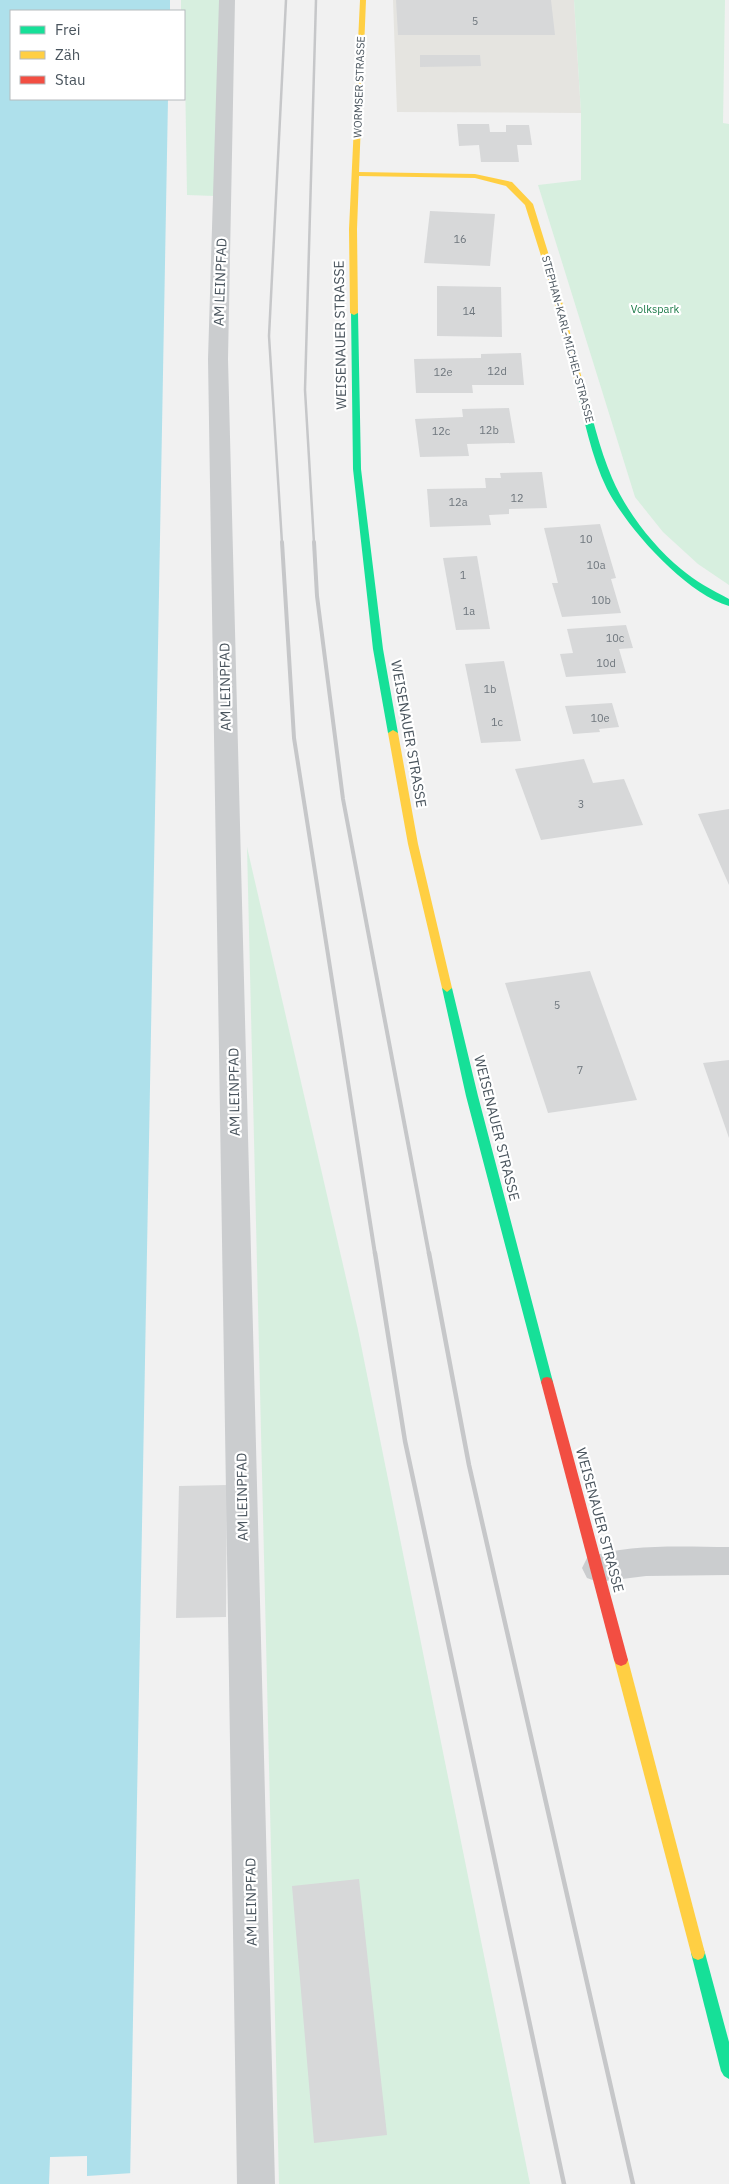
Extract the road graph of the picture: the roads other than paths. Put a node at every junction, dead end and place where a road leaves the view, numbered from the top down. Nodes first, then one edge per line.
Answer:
1 (227, 0) edge
2 (363, 0) edge
3 (356, 174) junction
4 (729, 603) edge
5 (729, 1561) edge
6 (598, 1568) junction
7 (729, 2071) edge
8 (256, 2184) edge

1 - 8 street, AM LEINPFAD
2 - 3 main road, WORMSER STRASSE
3 - 4 main road, STEPHAN-KARL-MICHEL-STRASSE
3 - 6 main road, WEISENAUER STRASSE
5 - 6 street
6 - 7 main road, WEISENAUER STRASSE

